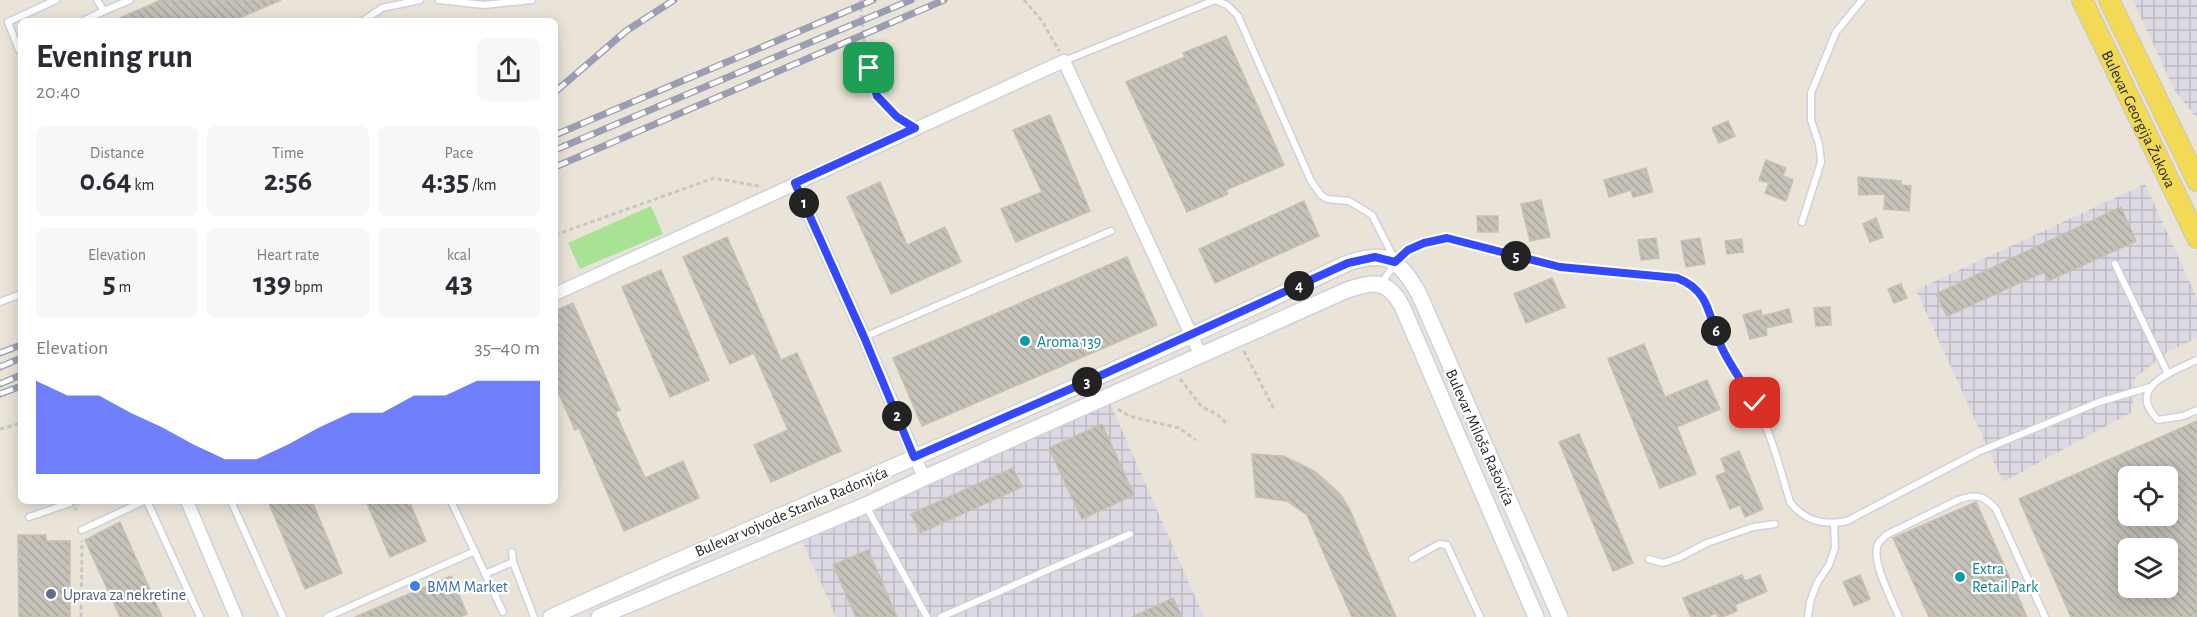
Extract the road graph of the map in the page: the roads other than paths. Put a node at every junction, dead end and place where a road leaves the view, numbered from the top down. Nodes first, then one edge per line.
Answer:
1 (56, 0) edge
2 (97, 0) edge
3 (130, 0) edge
4 (420, 0) edge
5 (439, 0) edge
6 (532, 0) edge
7 (1862, 0) edge
8 (2082, 0) edge
9 (2109, 0) edge
10 (104, 11) junction
11 (89, 18) edge
12 (367, 18) edge
13 (18, 47) edge
14 (1064, 61) junction
15 (2197, 181) edge
16 (795, 183) junction
17 (1802, 222) dead end
18 (1111, 231) dead end
19 (2197, 238) edge
20 (1395, 262) junction
21 (2115, 264) dead end
22 (1381, 285) junction
23 (558, 293) edge
24 (18, 295) edge
25 (0, 302) edge
26 (1190, 335) junction
27 (864, 337) junction
28 (1201, 356) junction
29 (2197, 360) edge
30 (2168, 374) junction
31 (2150, 387) junction
32 (2197, 410) edge
33 (914, 457) junction
34 (924, 478) junction
35 (66, 504) edge
36 (139, 504) edge
37 (147, 504) edge
38 (188, 504) edge
39 (232, 504) edge
40 (453, 504) edge
41 (866, 506) junction
42 (29, 517) dead end
43 (1775, 524) dead end
44 (1834, 524) junction
45 (82, 530) road end
46 (1130, 534) dead end
47 (475, 551) junction
48 (512, 552) dead end
49 (1412, 559) dead end
50 (1649, 559) dead end
51 (513, 562) junction
52 (485, 574) junction
53 (503, 612) dead end
54 (200, 617) edge
55 (236, 617) edge
56 (283, 617) edge
57 (327, 617) edge
58 (534, 617) edge
59 (551, 617) edge
60 (599, 617) edge
61 (927, 617) edge
62 (942, 617) edge
63 (1480, 617) edge
64 (1536, 617) edge
65 (1560, 617) edge
66 (1808, 617) edge
67 (1899, 617) edge
68 (2045, 617) edge

1 - 13 lane
2 - 10 lane
3 - 10 lane
4 - 12 lane
5 - 6 lane
7 - 17 lane
8 - 19 main road, Bulevar Georgija Žukova
9 - 15 main road, Bulevar Georgija Žukova
10 - 11 lane
14 - 16 street
14 - 20 lane
14 - 26 street
16 - 23 street
16 - 27 street
18 - 27 lane
20 - 22 lane
20 - 26 street, Bulevar vojvode Stanka Radonjića
20 - 44 lane
20 - 65 street, Bulevar Miloša Rašovića
21 - 30 lane
22 - 28 street, Bulevar vojvode Stanka Radonjića
22 - 64 street, Bulevar Miloša Rašovića
24 - 25 lane
26 - 28 street
26 - 33 street, Bulevar vojvode Stanka Radonjića
27 - 33 street
28 - 34 street, Bulevar vojvode Stanka Radonjića
29 - 30 lane
30 - 31 lane
31 - 32 lane
31 - 44 lane
33 - 34 street
33 - 59 street, Bulevar vojvode Stanka Radonjića
34 - 41 street, Bulevar vojvode Stanka Radonjića
35 - 42 lane
36 - 45 lane
37 - 54 lane
38 - 55 street
39 - 56 lane
40 - 47 lane
41 - 60 street, Bulevar vojvode Stanka Radonjića
41 - 61 lane
43 - 50 lane
44 - 66 lane
46 - 62 lane
47 - 52 lane
47 - 57 lane
48 - 51 lane
49 - 63 lane
51 - 52 lane
51 - 58 lane
52 - 53 lane
67 - 68 lane

